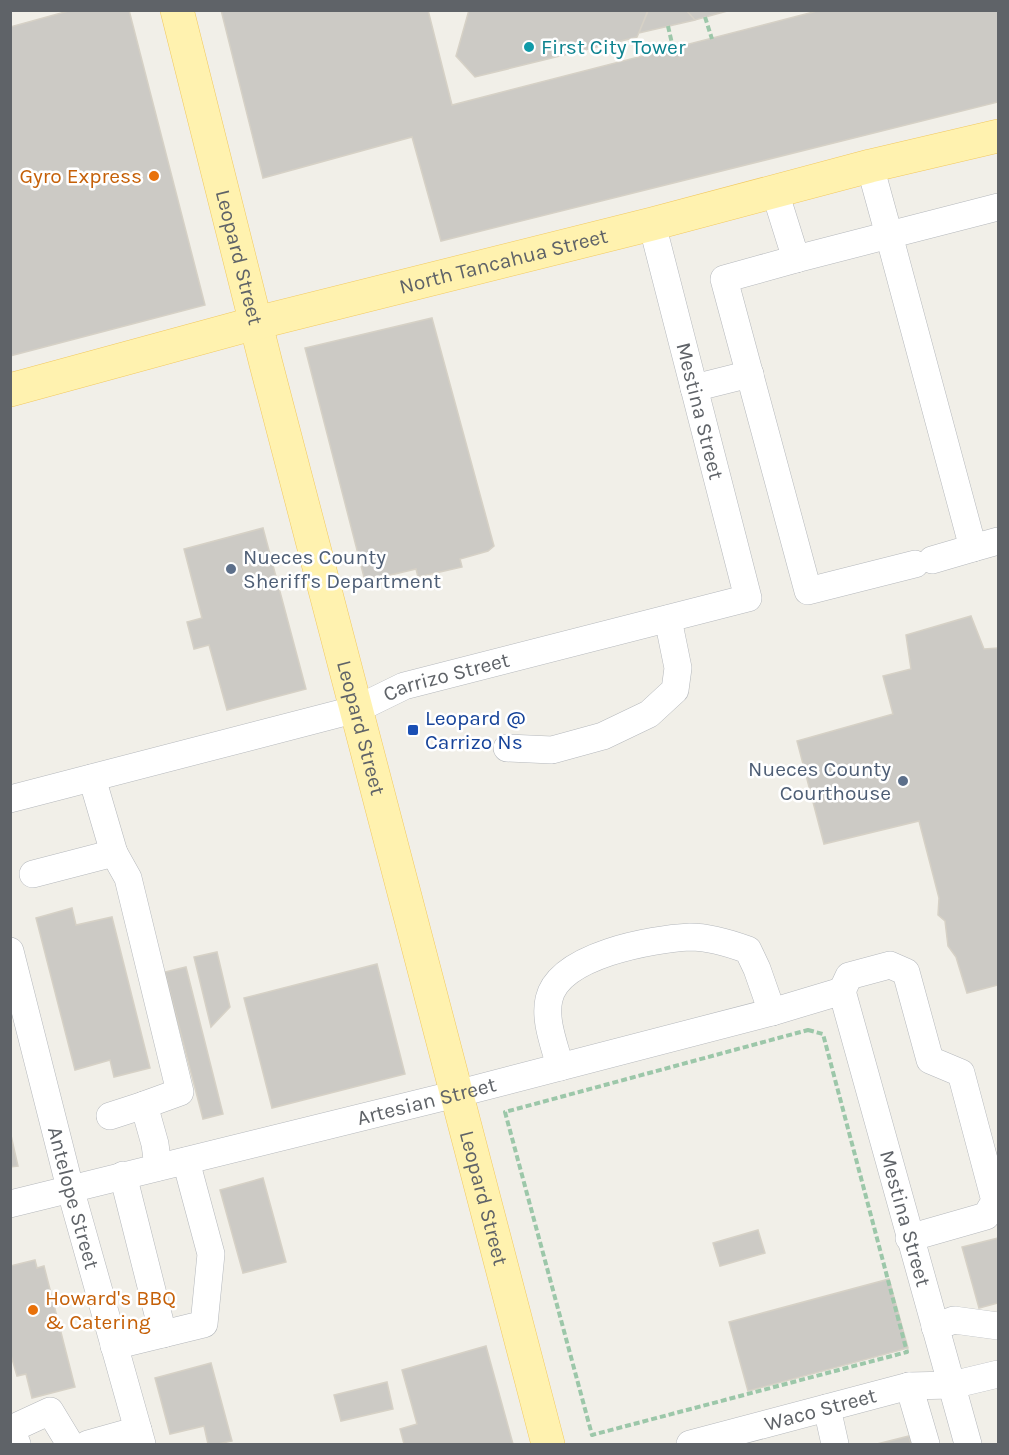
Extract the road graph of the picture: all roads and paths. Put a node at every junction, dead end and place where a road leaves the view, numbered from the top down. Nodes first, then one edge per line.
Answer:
1 (177, 10) edge
2 (705, 17) dead end
3 (668, 26) dead end
4 (712, 39) dead end
5 (673, 48) dead end
6 (999, 136) edge
7 (870, 166) junction
8 (775, 192) junction
9 (999, 207) edge
10 (652, 224) junction
11 (889, 235) junction
12 (796, 259) junction
13 (256, 323) junction
14 (750, 374) junction
15 (694, 388) junction
16 (10, 390) edge
17 (999, 541) edge
18 (973, 548) junction
19 (748, 598) joint
20 (668, 619) junction
21 (357, 709) junction
22 (507, 748) dead end
23 (92, 778) junction
24 (10, 799) edge
25 (114, 853) junction
26 (33, 874) dead end
27 (10, 951) edge
28 (842, 991) junction
29 (772, 1012) junction
30 (560, 1067) junction
31 (456, 1094) junction
32 (144, 1105) junction
33 (110, 1116) dead end
34 (186, 1161) junction
35 (158, 1167) junction
36 (123, 1175) junction
37 (70, 1188) junction
38 (10, 1204) edge
39 (909, 1238) junction
40 (999, 1326) edge
41 (935, 1327) junction
42 (163, 1334) junction
43 (114, 1346) junction
44 (999, 1374) edge
45 (952, 1385) junction
46 (909, 1386) junction
47 (827, 1408) junction
48 (782, 1433) edge
49 (592, 1435) joint
50 (140, 1437) edge
51 (16, 1444) edge
52 (70, 1444) edge
53 (88, 1444) edge
54 (548, 1444) edge
55 (690, 1444) edge
56 (835, 1444) edge
57 (926, 1444) edge
58 (968, 1444) edge

1 - 13 main road, Leopard Street
2 - 4 path
3 - 5 path
6 - 7 main road, North Tancahua Street
7 - 8 main road, North Tancahua Street
7 - 11 street
8 - 10 main road, North Tancahua Street
8 - 12 street
9 - 11 street
10 - 13 main road, North Tancahua Street
10 - 15 street, Mestina Street
11 - 12 street
11 - 18 street
12 - 14 street
13 - 16 main road, North Tancahua Street
13 - 21 main road, Leopard Street
14 - 15 street
14 - 18 street
15 - 19 street, Mestina Street
17 - 18 street
19 - 20 street, Carrizo Street
20 - 21 street, Carrizo Street
20 - 22 street
21 - 23 street, Carrizo Street
21 - 31 main road, Leopard Street
23 - 24 street, Carrizo Street
23 - 25 street
25 - 26 street
25 - 32 street
27 - 37 street, Antelope Street
28 - 29 street, Artesian Street
28 - 39 street, Mestina Street
28 - 39 street
29 - 30 street, Artesian Street
29 - 30 street
30 - 31 street, Artesian Street
31 - 34 street, Artesian Street
31 - 54 main road, Leopard Street
32 - 33 street
32 - 35 street
34 - 35 street, Artesian Street
34 - 42 street
35 - 36 street, Artesian Street
36 - 37 street, Artesian Street
36 - 42 street
37 - 38 street, Artesian Street
37 - 43 street, Antelope Street
39 - 41 street, Mestina Street
40 - 41 street
41 - 45 street, Mestina Street
42 - 43 street
43 - 50 street, Antelope Street
44 - 45 street, Waco Street
45 - 46 street, Waco Street
45 - 58 street, Mestina Street
46 - 47 street, Waco Street
46 - 57 street
47 - 48 street, Waco Street
47 - 56 street
48 - 55 street, Waco Street
49 - 49 path
50 - 53 street
51 - 52 street

